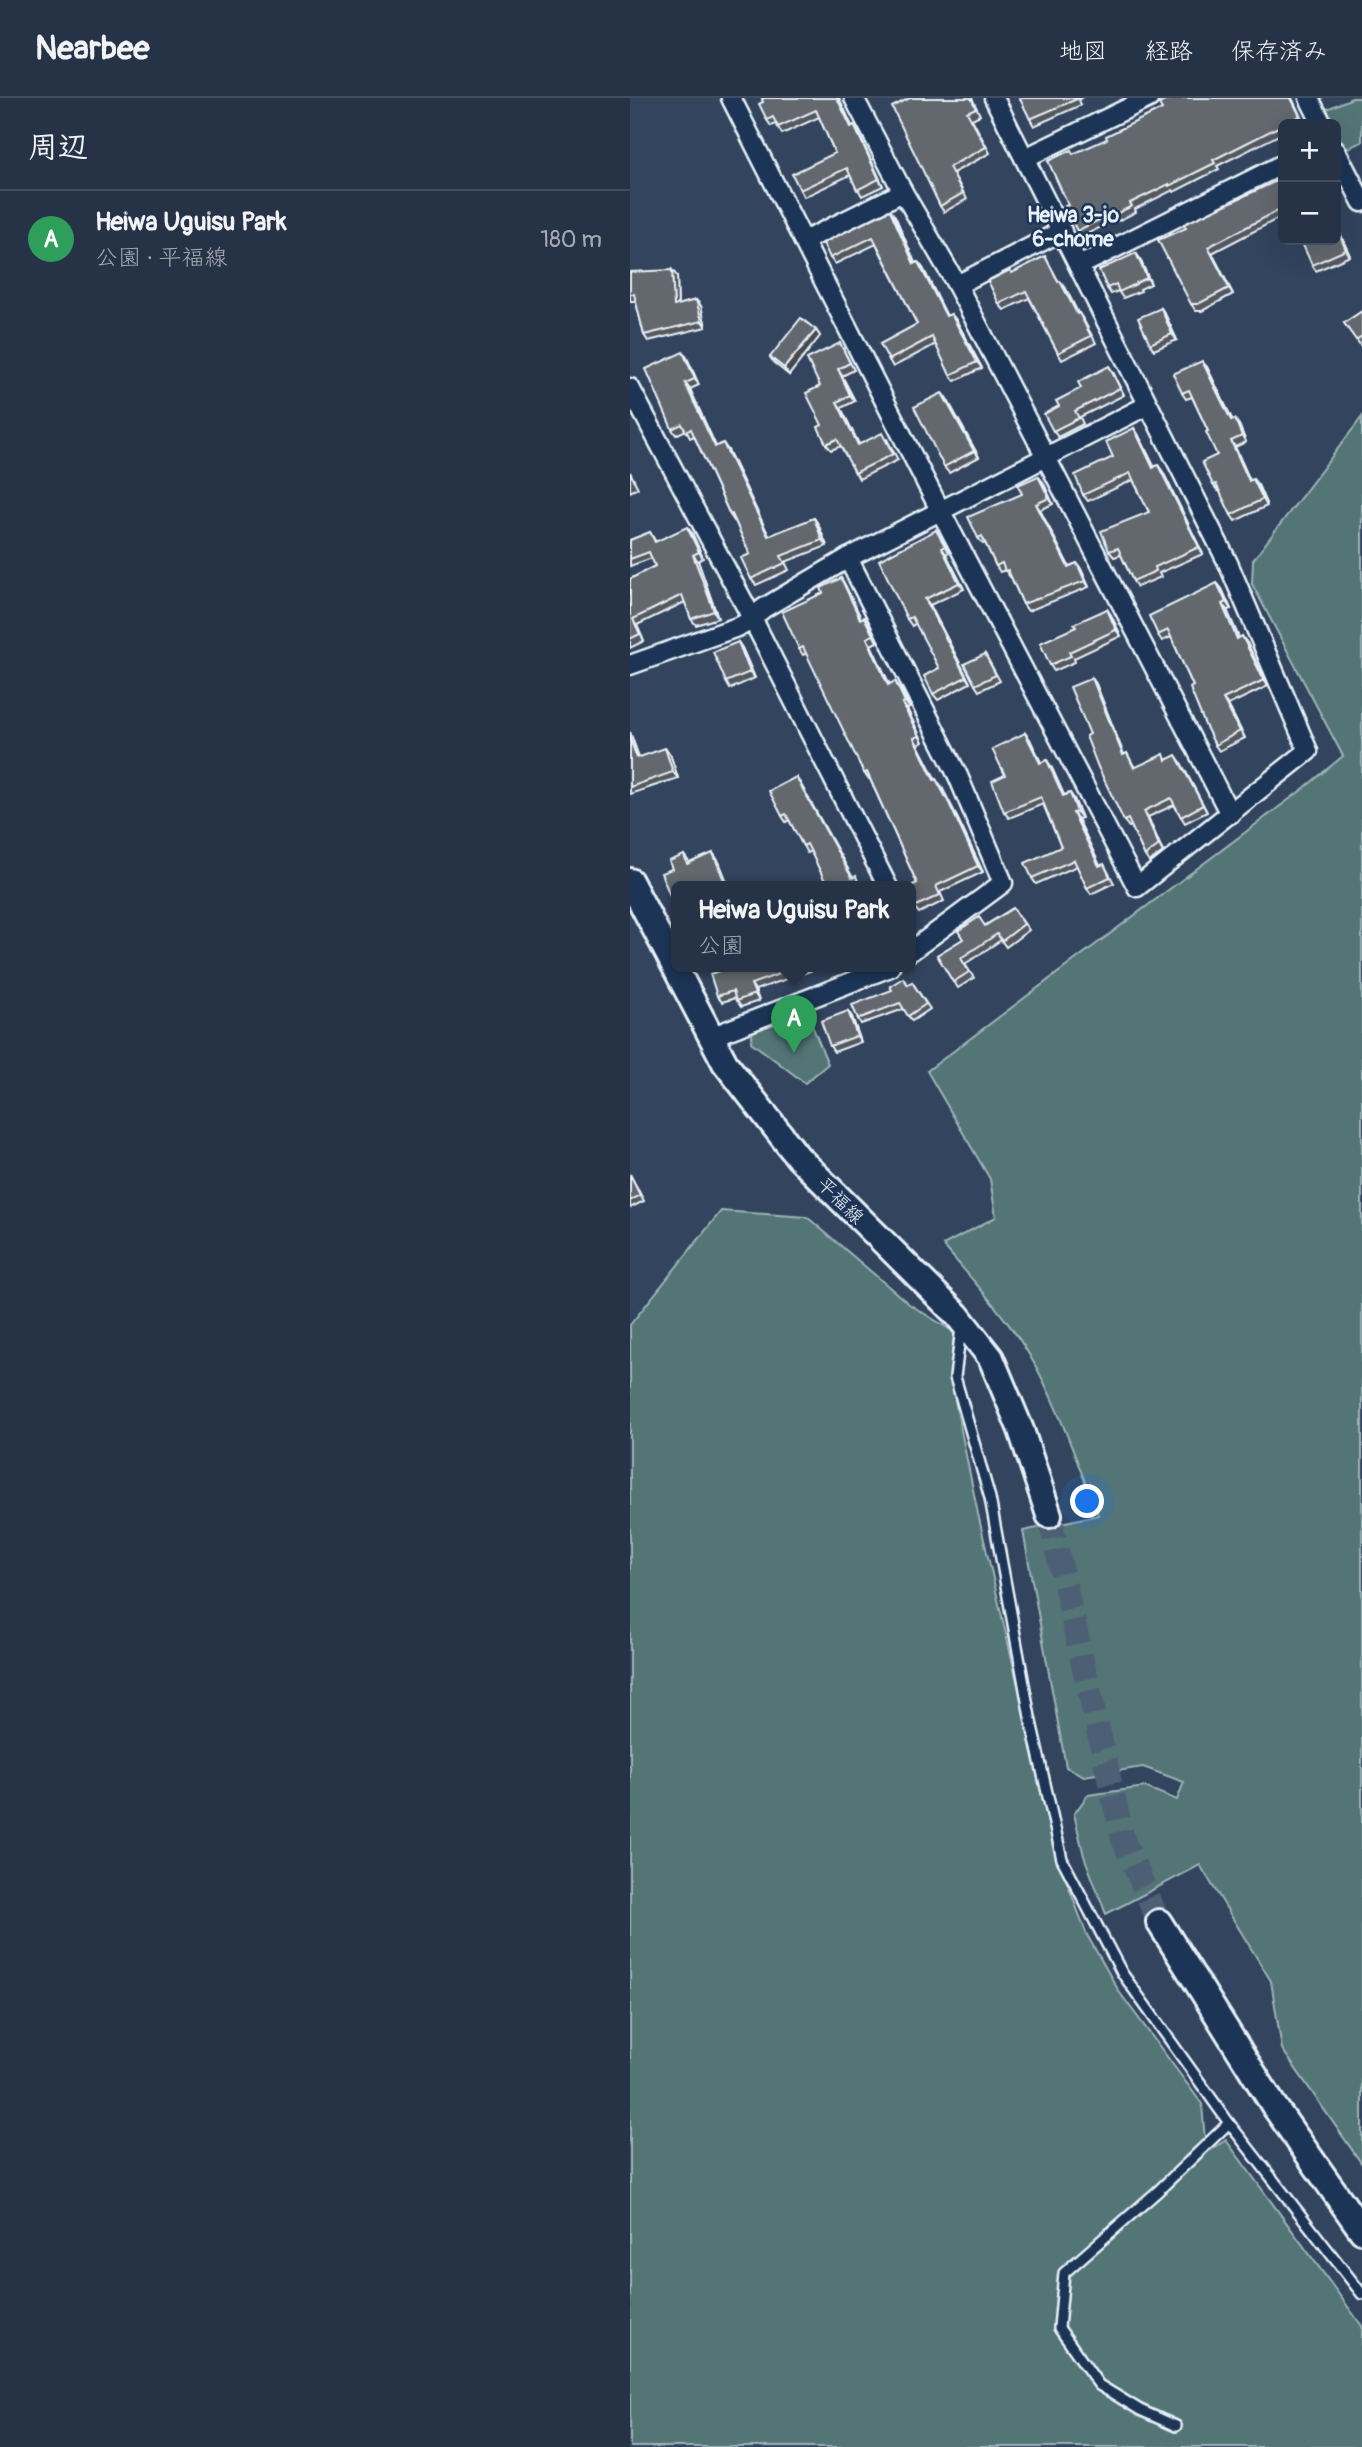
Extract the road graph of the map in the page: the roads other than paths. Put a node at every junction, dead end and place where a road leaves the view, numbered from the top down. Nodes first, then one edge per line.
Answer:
1 (731, 98) edge
2 (855, 98) edge
3 (994, 98) edge
4 (1149, 98) edge
5 (1309, 98) edge
6 (1320, 119) edge
7 (1026, 158) junction
8 (1341, 161) edge
9 (1278, 166) edge
10 (903, 192) junction
11 (1362, 202) edge
12 (1062, 231) junction
13 (804, 241) junction
14 (1079, 266) junction
15 (957, 285) junction
16 (630, 389) edge
17 (1148, 404) junction
18 (1045, 458) junction
19 (941, 512) junction
20 (848, 558) junction
21 (752, 618) junction
22 (630, 665) edge
23 (1230, 814) junction
24 (630, 881) edge
25 (885, 881) edge
26 (916, 941) edge
27 (671, 960) edge
28 (677, 972) edge
29 (877, 972) edge
30 (711, 1037) junction
31 (962, 1322) junction
32 (1049, 1515) tunnel mouth
33 (1159, 1922) tunnel mouth
34 (1229, 2123) junction
35 (1362, 2231) edge
36 (1362, 2294) edge
37 (1176, 2426) dead end

1 - 13 street
2 - 10 street
3 - 7 street
4 - 7 street
5 - 6 street
7 - 12 street
8 - 11 street
9 - 14 street
10 - 13 street
10 - 15 street
12 - 14 street
12 - 15 street
13 - 19 street
14 - 17 street
15 - 18 street
16 - 21 street
17 - 18 street
17 - 23 street
18 - 19 street
18 - 23 street
19 - 20 street
19 - 23 street
20 - 21 street
20 - 26 street
21 - 22 street
21 - 25 street
24 - 27 street, 平福線
28 - 30 street, 平福線
29 - 30 street
30 - 31 street, 平福線
31 - 32 street, 平福線
31 - 34 lane
33 - 35 street
34 - 36 lane
34 - 37 lane

